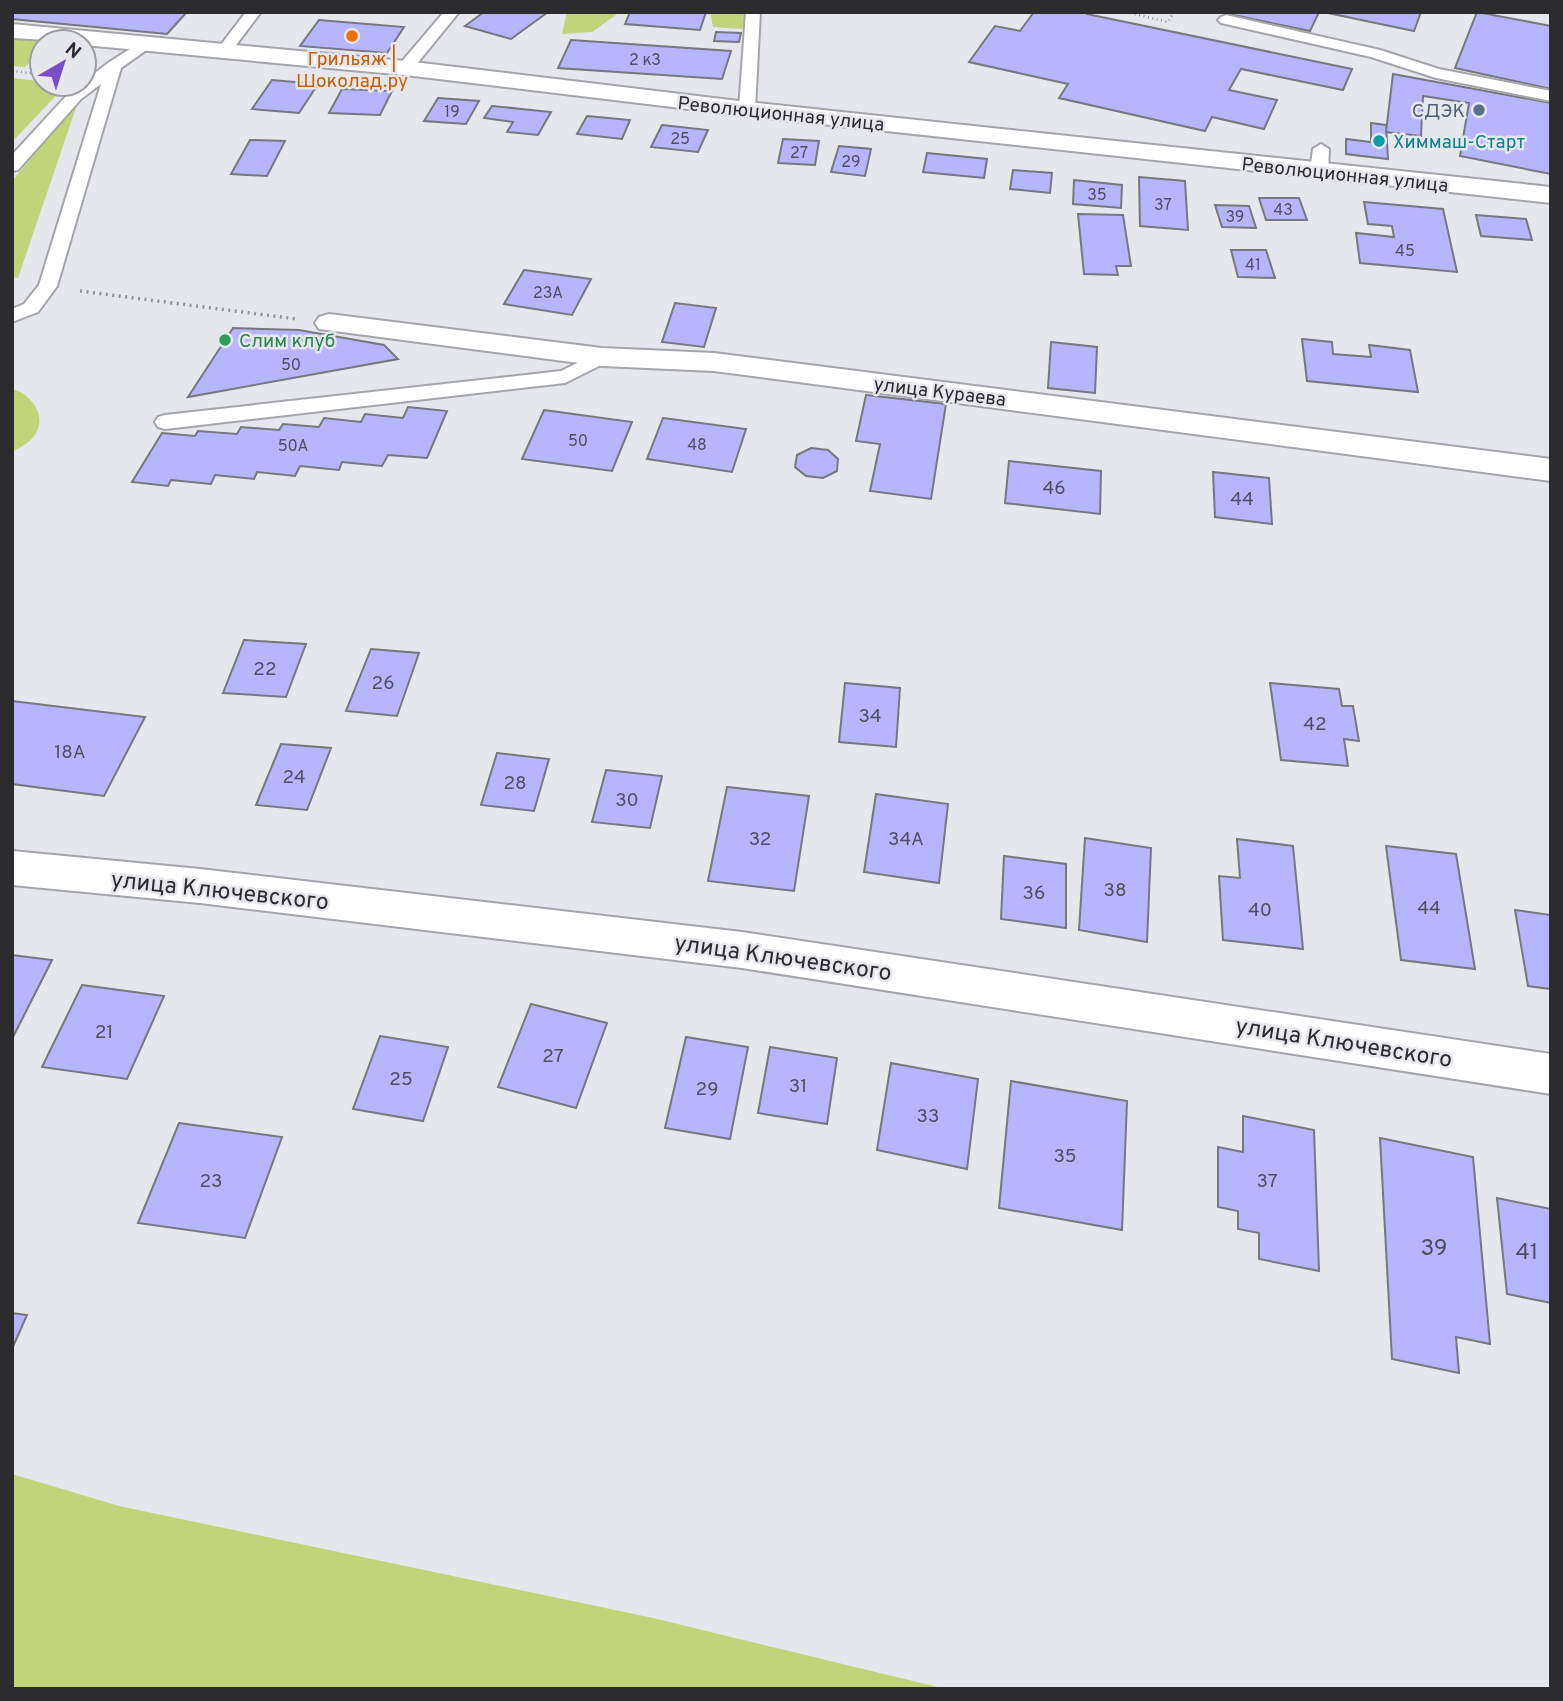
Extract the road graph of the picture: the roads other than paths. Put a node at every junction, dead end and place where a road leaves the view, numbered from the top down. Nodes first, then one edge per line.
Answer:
1 (254, 12) edge
2 (452, 12) edge
3 (753, 12) edge
4 (1226, 20) dead end
5 (12, 31) edge
6 (147, 43) junction
7 (225, 50) junction
8 (114, 66) junction
9 (405, 68) junction
10 (1551, 96) edge
11 (747, 109) junction
12 (12, 166) edge
13 (1551, 195) edge
14 (12, 316) edge
15 (329, 323) road end
16 (602, 357) junction
17 (165, 422) dead end
18 (1551, 470) edge
19 (12, 868) edge
20 (1551, 1074) edge

1 - 7 lane
2 - 9 lane
3 - 11 lane
4 - 10 lane
5 - 6 street, Революционная улица
6 - 7 street, Революционная улица
6 - 8 lane
7 - 9 street, Революционная улица
8 - 12 lane
8 - 14 lane
9 - 11 street, Революционная улица
11 - 13 street, Революционная улица
15 - 16 street, улица Кураева
16 - 17 lane
16 - 18 street, улица Кураева
19 - 20 street, улица Ключевского

